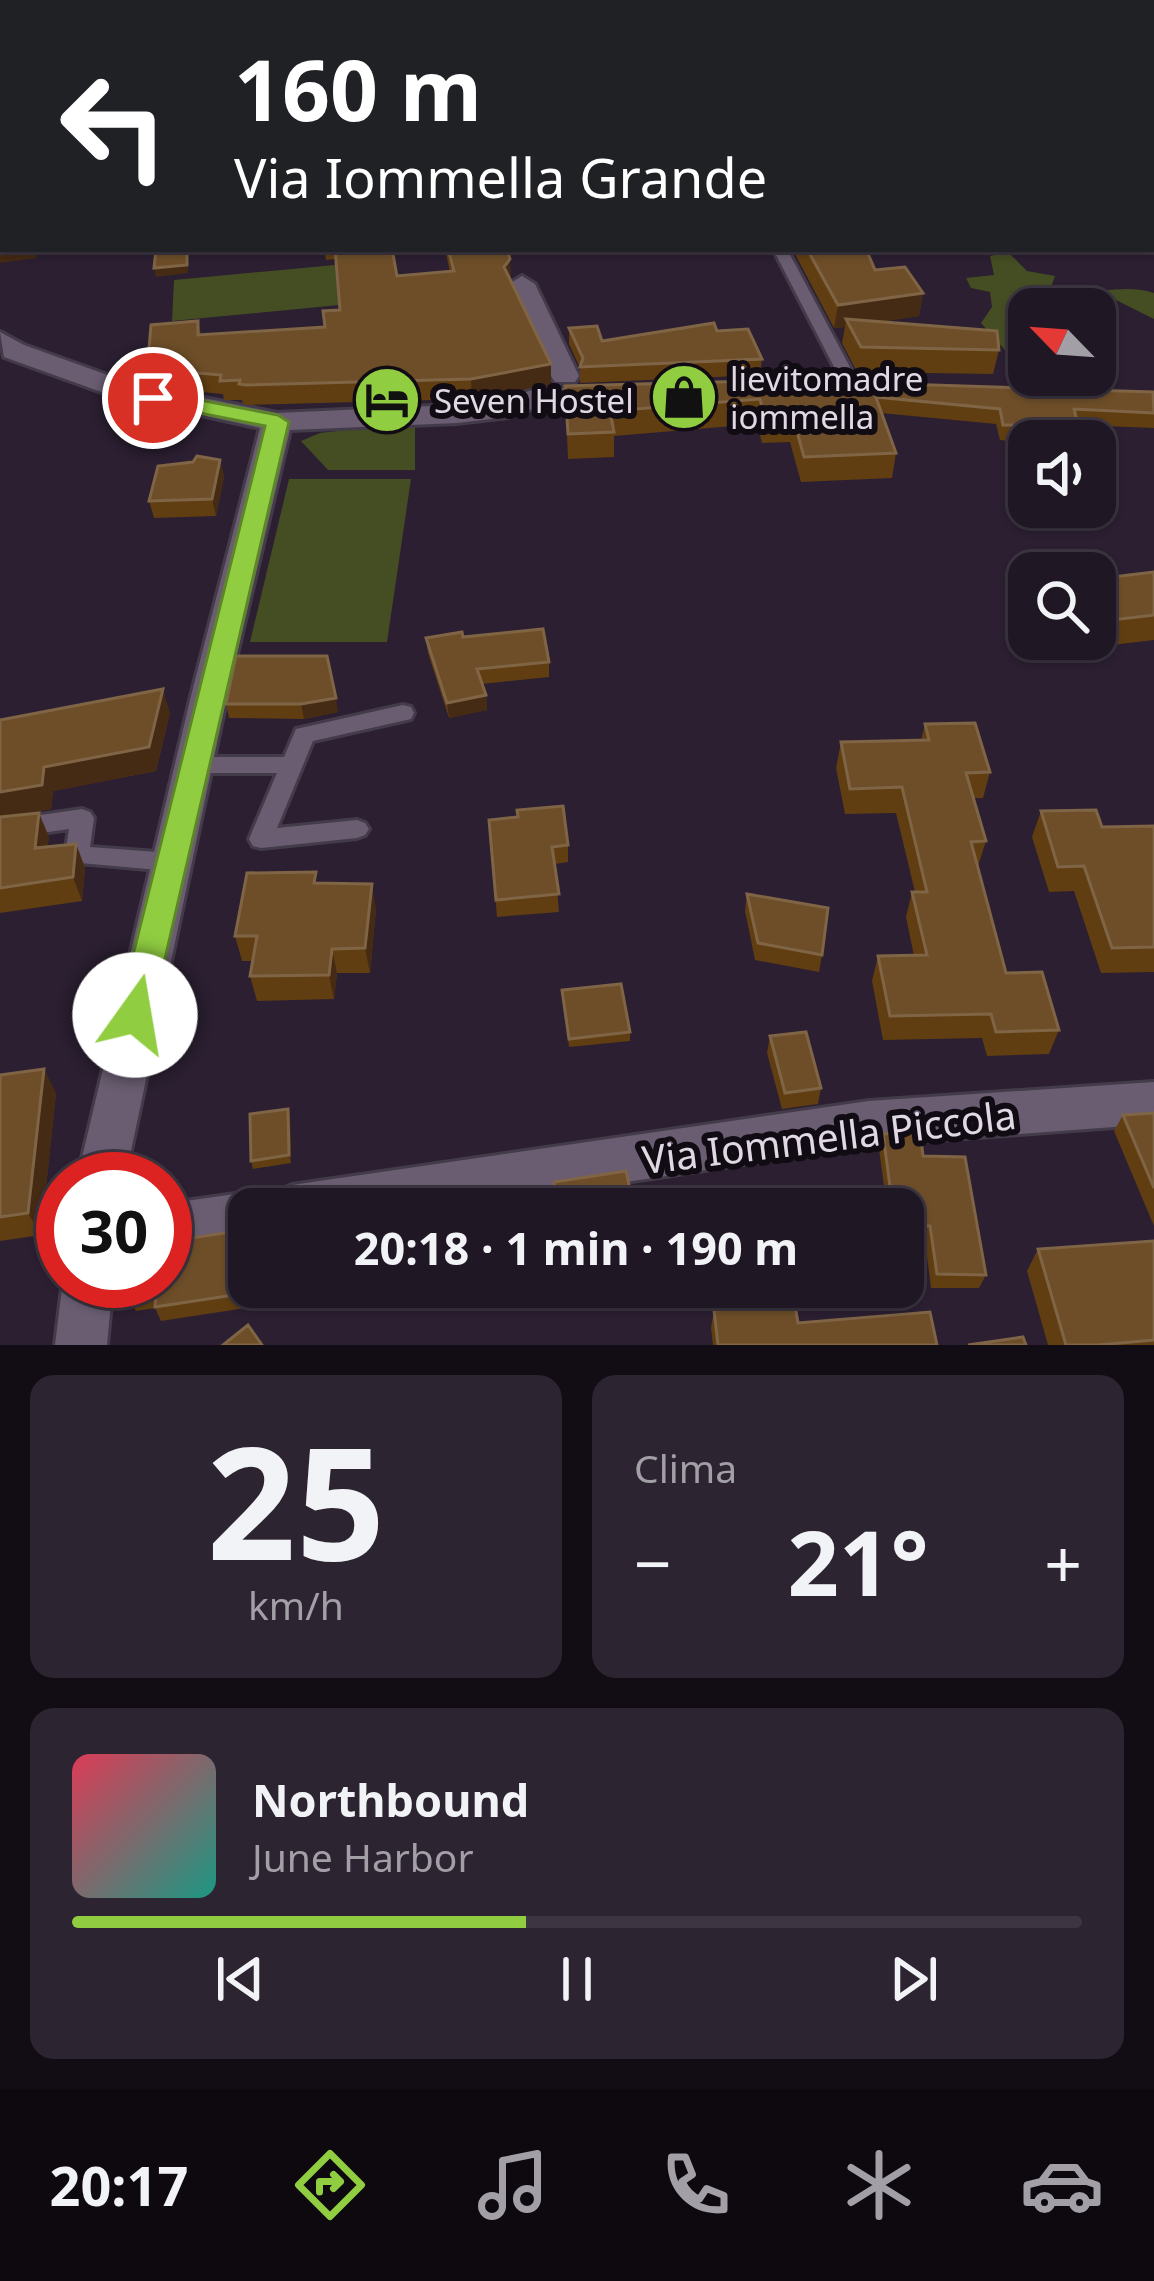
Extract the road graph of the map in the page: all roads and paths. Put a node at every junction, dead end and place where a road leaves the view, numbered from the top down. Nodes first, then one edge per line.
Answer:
1 (782, 252) edge
2 (522, 284) dead end
3 (0, 340) edge
4 (886, 384) edge
5 (853, 386) junction
6 (567, 387) junction
7 (817, 388) edge
8 (647, 394) edge
9 (278, 422) junction
10 (403, 713) dead end
11 (193, 765) junction
12 (292, 765) junction
13 (357, 829) dead end
14 (0, 830) edge
15 (170, 862) junction
16 (1154, 1103) edge
17 (106, 1152) edge
18 (433, 1188) edge
19 (228, 1219) edge
20 (192, 1224) edge
21 (85, 1308) edge
22 (81, 1345) edge

1 - 5 lane
2 - 6 street
3 - 9 street
4 - 5 street
5 - 7 street
6 - 8 street
6 - 9 street
9 - 11 street
10 - 12 lane
11 - 12 lane
11 - 15 street
12 - 13 lane
14 - 15 lane
15 - 17 street
16 - 18 street, Via Iommella Piccola
19 - 20 street
21 - 22 street

